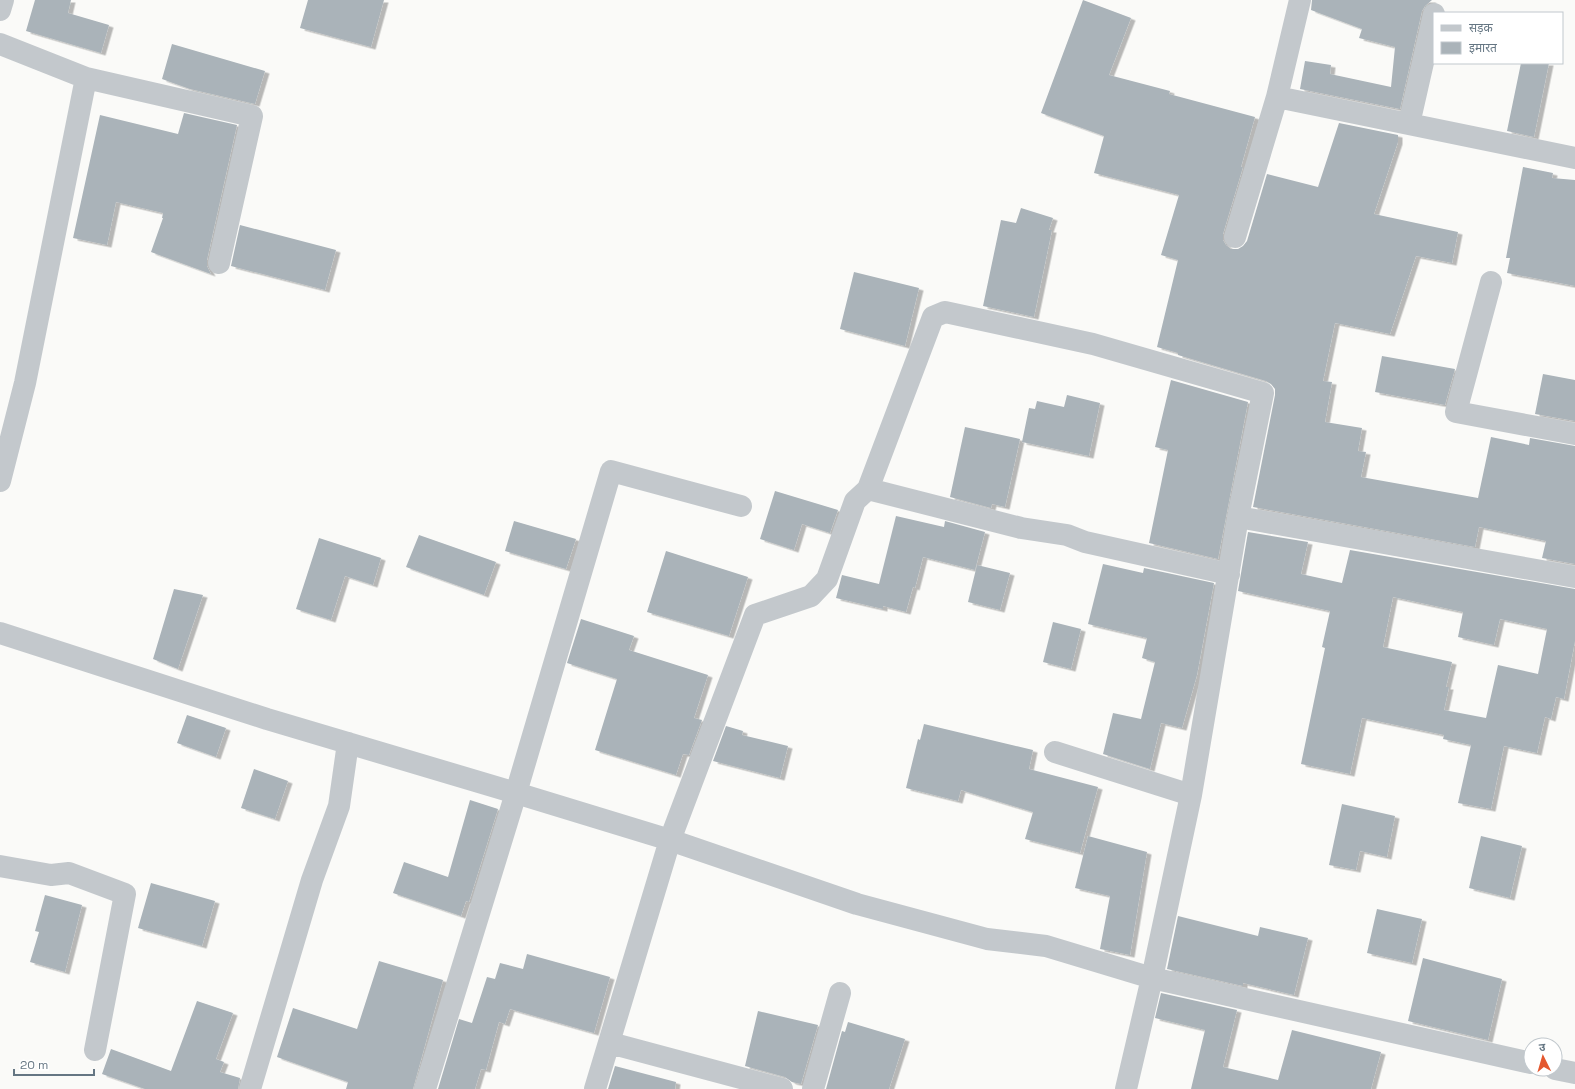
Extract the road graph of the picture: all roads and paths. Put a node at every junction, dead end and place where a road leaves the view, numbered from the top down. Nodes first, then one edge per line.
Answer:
1 (3, 0) edge
2 (1300, 0) edge
3 (1437, 0) edge
4 (0, 10) edge
5 (1434, 12) edge
6 (1433, 17) edge
7 (0, 44) edge
8 (86, 78) junction
9 (1277, 97) junction
10 (1409, 124) junction
11 (1575, 158) edge
12 (1235, 237) dead end
13 (219, 262) dead end
14 (1491, 282) dead end
15 (8, 411) edge
16 (1575, 434) edge
17 (0, 481) edge
18 (868, 489) junction
19 (741, 506) dead end
20 (1238, 517) junction
21 (1229, 574) junction
22 (1575, 577) edge
23 (0, 633) edge
24 (348, 743) junction
25 (1055, 752) dead end
26 (516, 793) junction
27 (1191, 794) junction
28 (670, 840) junction
29 (0, 866) edge
30 (1152, 978) junction
31 (840, 993) dead end
32 (610, 1043) junction
33 (95, 1050) dead end
34 (1523, 1061) edge
35 (1563, 1071) edge
36 (1575, 1074) edge
37 (250, 1089) edge
38 (425, 1089) edge
39 (595, 1089) edge
40 (782, 1089) edge
41 (813, 1089) edge
42 (1126, 1089) edge
43 (1573, 1089) edge

1 - 4 street
2 - 9 street
3 - 5 street
6 - 10 street
7 - 8 street
8 - 13 street
8 - 15 street
9 - 10 street
9 - 12 street
10 - 11 street
14 - 16 street
15 - 17 street
18 - 20 street
18 - 21 street
18 - 28 street
19 - 26 street
20 - 21 street
20 - 22 street
21 - 27 street
23 - 24 street
24 - 26 street
24 - 37 street
25 - 27 street
26 - 28 street
26 - 38 street
27 - 30 street
28 - 30 street
28 - 32 street
29 - 33 street
30 - 34 street
30 - 42 street
31 - 41 street
32 - 39 street
32 - 40 street
35 - 36 street
36 - 43 street

